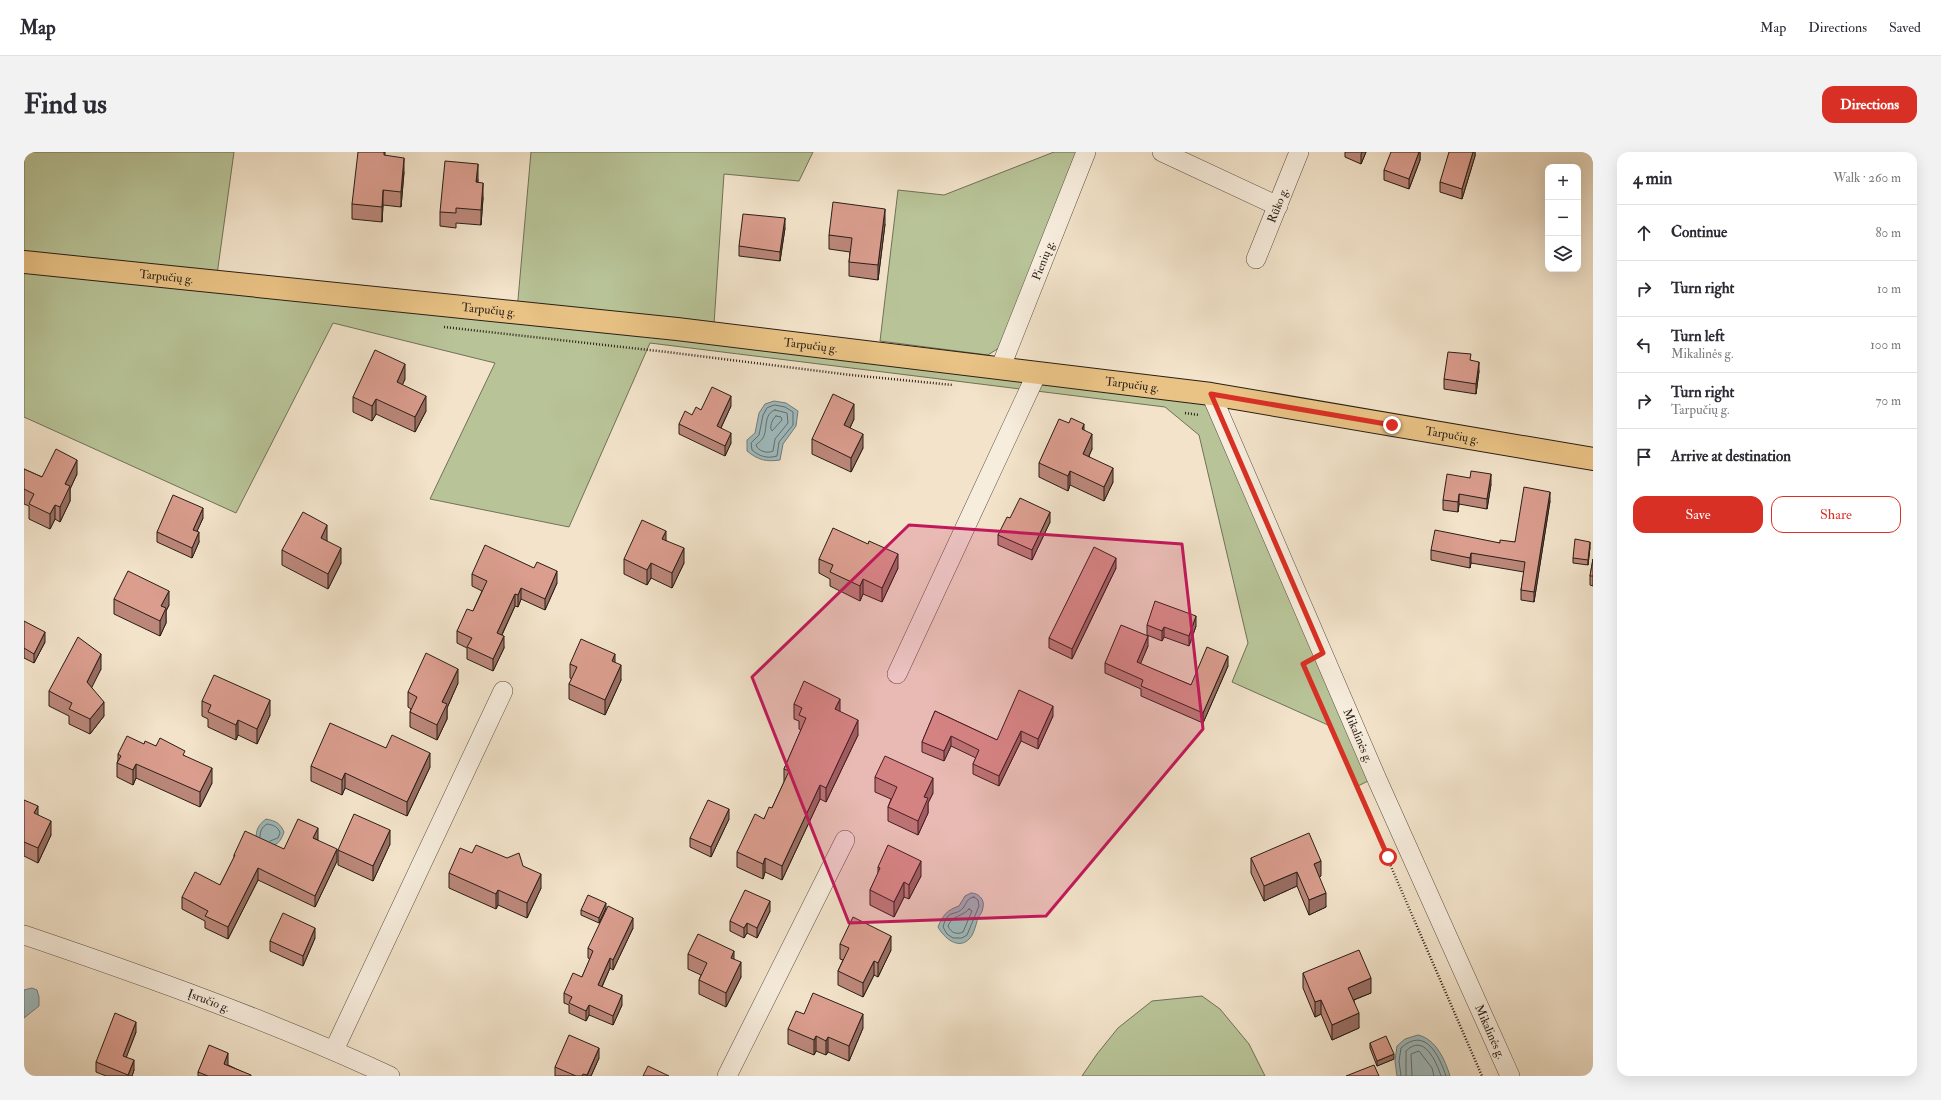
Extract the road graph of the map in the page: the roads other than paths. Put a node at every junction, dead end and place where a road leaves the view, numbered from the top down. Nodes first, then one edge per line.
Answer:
1 (1086, 152) edge
2 (1162, 152) edge
3 (1299, 152) edge
4 (1278, 206) junction
5 (1256, 259) dead end
6 (24, 262) edge
7 (1000, 369) junction
8 (1037, 373) junction
9 (1211, 394) junction
10 (1593, 459) edge
11 (897, 674) dead end
12 (503, 691) dead end
13 (845, 840) dead end
14 (24, 935) edge
15 (334, 1050) junction
16 (390, 1076) edge
17 (727, 1076) edge
18 (1510, 1076) edge

1 - 7 street, Pienių g.
2 - 4 street
3 - 4 street, Rūko g.
4 - 5 street, Rūko g.
6 - 7 main road, Tarpučių g.
7 - 8 main road, Tarpučių g.
8 - 9 main road, Tarpučių g.
8 - 11 street
9 - 10 main road, Tarpučių g.
9 - 18 street, Mikalinės g.
12 - 15 street
13 - 17 street
14 - 15 street, Įsručio g.
15 - 16 street, Įsručio g.

